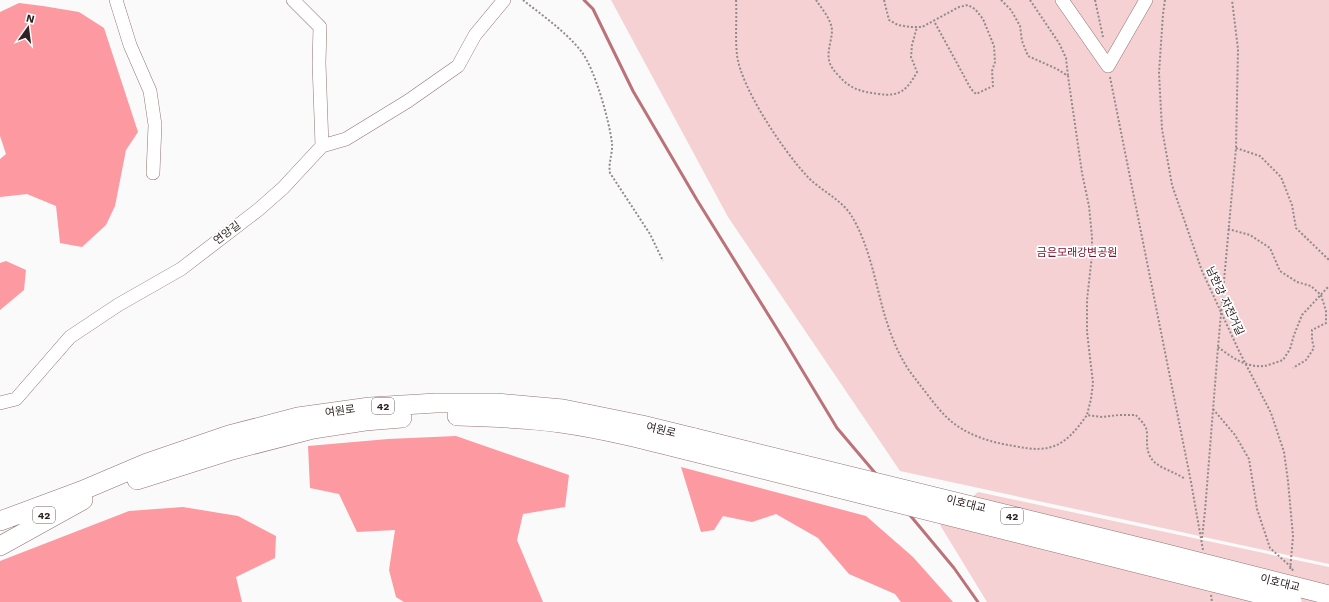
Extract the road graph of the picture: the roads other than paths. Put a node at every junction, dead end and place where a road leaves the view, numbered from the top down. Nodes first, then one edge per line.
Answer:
1 (116, 0) edge
2 (292, 0) edge
3 (504, 0) edge
4 (1062, 0) edge
5 (1146, 0) edge
6 (322, 146) junction
7 (153, 174) dead end
8 (0, 402) edge
9 (693, 444) junction
10 (85, 494) junction
11 (0, 509) edge
12 (0, 521) edge
13 (0, 533) edge
14 (0, 546) edge
15 (1329, 595) edge
16 (1292, 602) edge

1 - 7 street
2 - 6 street
3 - 6 street
4 - 5 street
6 - 8 street, 연양길
9 - 10 highway, 여원로 / 42
9 - 15 highway, 이호대교 / 42, bridge
9 - 16 highway, 이호대교 / 42, bridge
10 - 11 highway
10 - 12 highway, 여원로 / 42
10 - 13 highway, 여원로 / 42
10 - 14 highway

